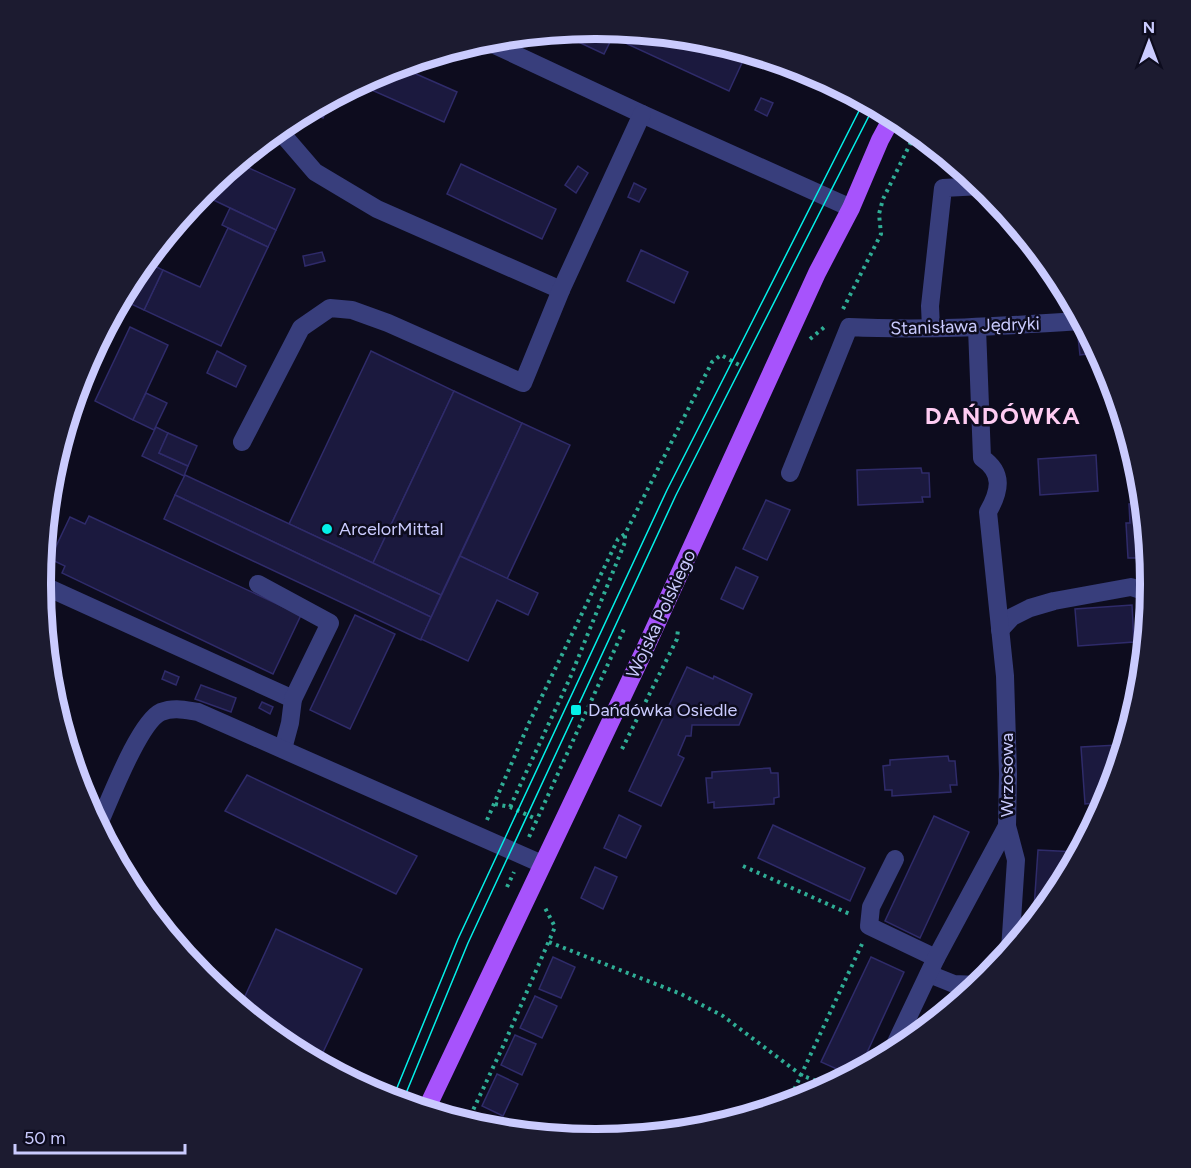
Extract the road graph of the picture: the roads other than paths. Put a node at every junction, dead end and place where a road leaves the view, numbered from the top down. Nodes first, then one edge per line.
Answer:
1 (500, 47) edge
2 (642, 114) junction
3 (888, 125) edge
4 (285, 137) edge
5 (968, 187) edge
6 (851, 208) junction
7 (561, 290) junction
8 (1072, 322) edge
9 (931, 328) junction
10 (977, 328) junction
11 (242, 442) dead end
12 (790, 473) dead end
13 (258, 584) dead end
14 (50, 589) edge
15 (1140, 589) edge
16 (1000, 630) junction
17 (293, 699) junction
18 (283, 750) junction
19 (103, 816) edge
20 (1007, 826) junction
21 (895, 859) dead end
22 (542, 864) junction
23 (1011, 936) edge
24 (932, 966) junction
25 (965, 984) edge
26 (899, 1036) edge
27 (429, 1103) edge

1 - 2 street
2 - 6 street
2 - 7 street
3 - 6 main road, Wojska Polskiego
4 - 7 street
5 - 9 street
6 - 22 main road, Wojska Polskiego
7 - 11 street
8 - 10 street, Stanisława Jędryki
9 - 10 street, Stanisława Jędryki
9 - 12 street, Stanisława Jędryki
10 - 16 street, Wrzosowa
13 - 17 street
14 - 17 street
15 - 16 street
16 - 20 street, Wrzosowa
17 - 18 street
18 - 19 street
18 - 22 street
20 - 23 street
20 - 24 street, Wrzosowa
21 - 24 street
22 - 27 main road, Wojska Polskiego
24 - 25 street
24 - 26 street, Wrzosowa

